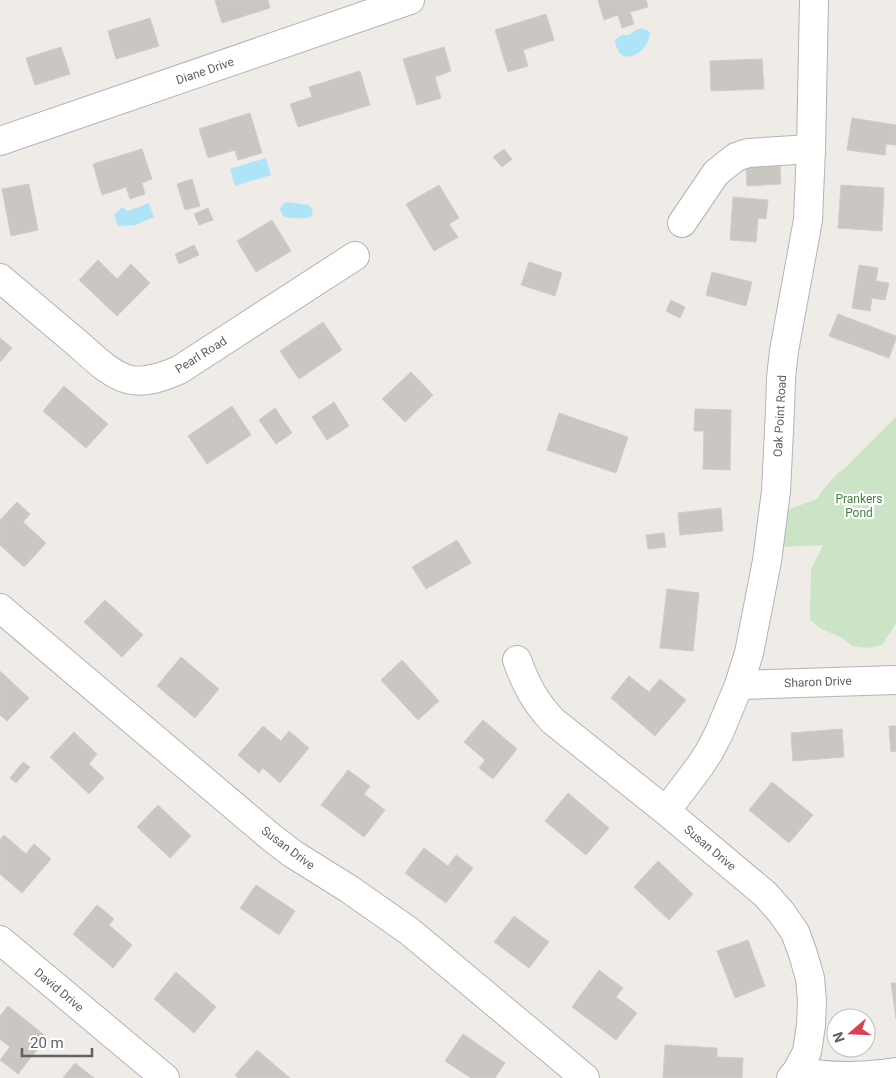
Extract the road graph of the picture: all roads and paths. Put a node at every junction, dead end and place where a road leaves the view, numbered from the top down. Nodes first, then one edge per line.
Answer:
1 (410, 0) edge
2 (814, 0) edge
3 (0, 141) edge
4 (811, 148) junction
5 (682, 223) dead end
6 (355, 256) dead end
7 (0, 278) edge
8 (0, 608) edge
9 (517, 660) dead end
10 (896, 680) edge
11 (739, 685) junction
12 (666, 811) junction
13 (0, 940) edge
14 (896, 1072) edge
15 (794, 1075) edge
16 (165, 1078) edge
17 (585, 1078) edge

1 - 3 street, Diane Drive
2 - 4 street, Oak Point Road
4 - 5 street
4 - 11 street, Oak Point Road
6 - 7 street, Pearl Road
8 - 17 street, Susan Drive
9 - 12 street, Susan Drive
10 - 11 street, Sharon Drive
11 - 12 street, Oak Point Road
12 - 15 street, Susan Drive
13 - 16 street, David Drive
14 - 15 street

